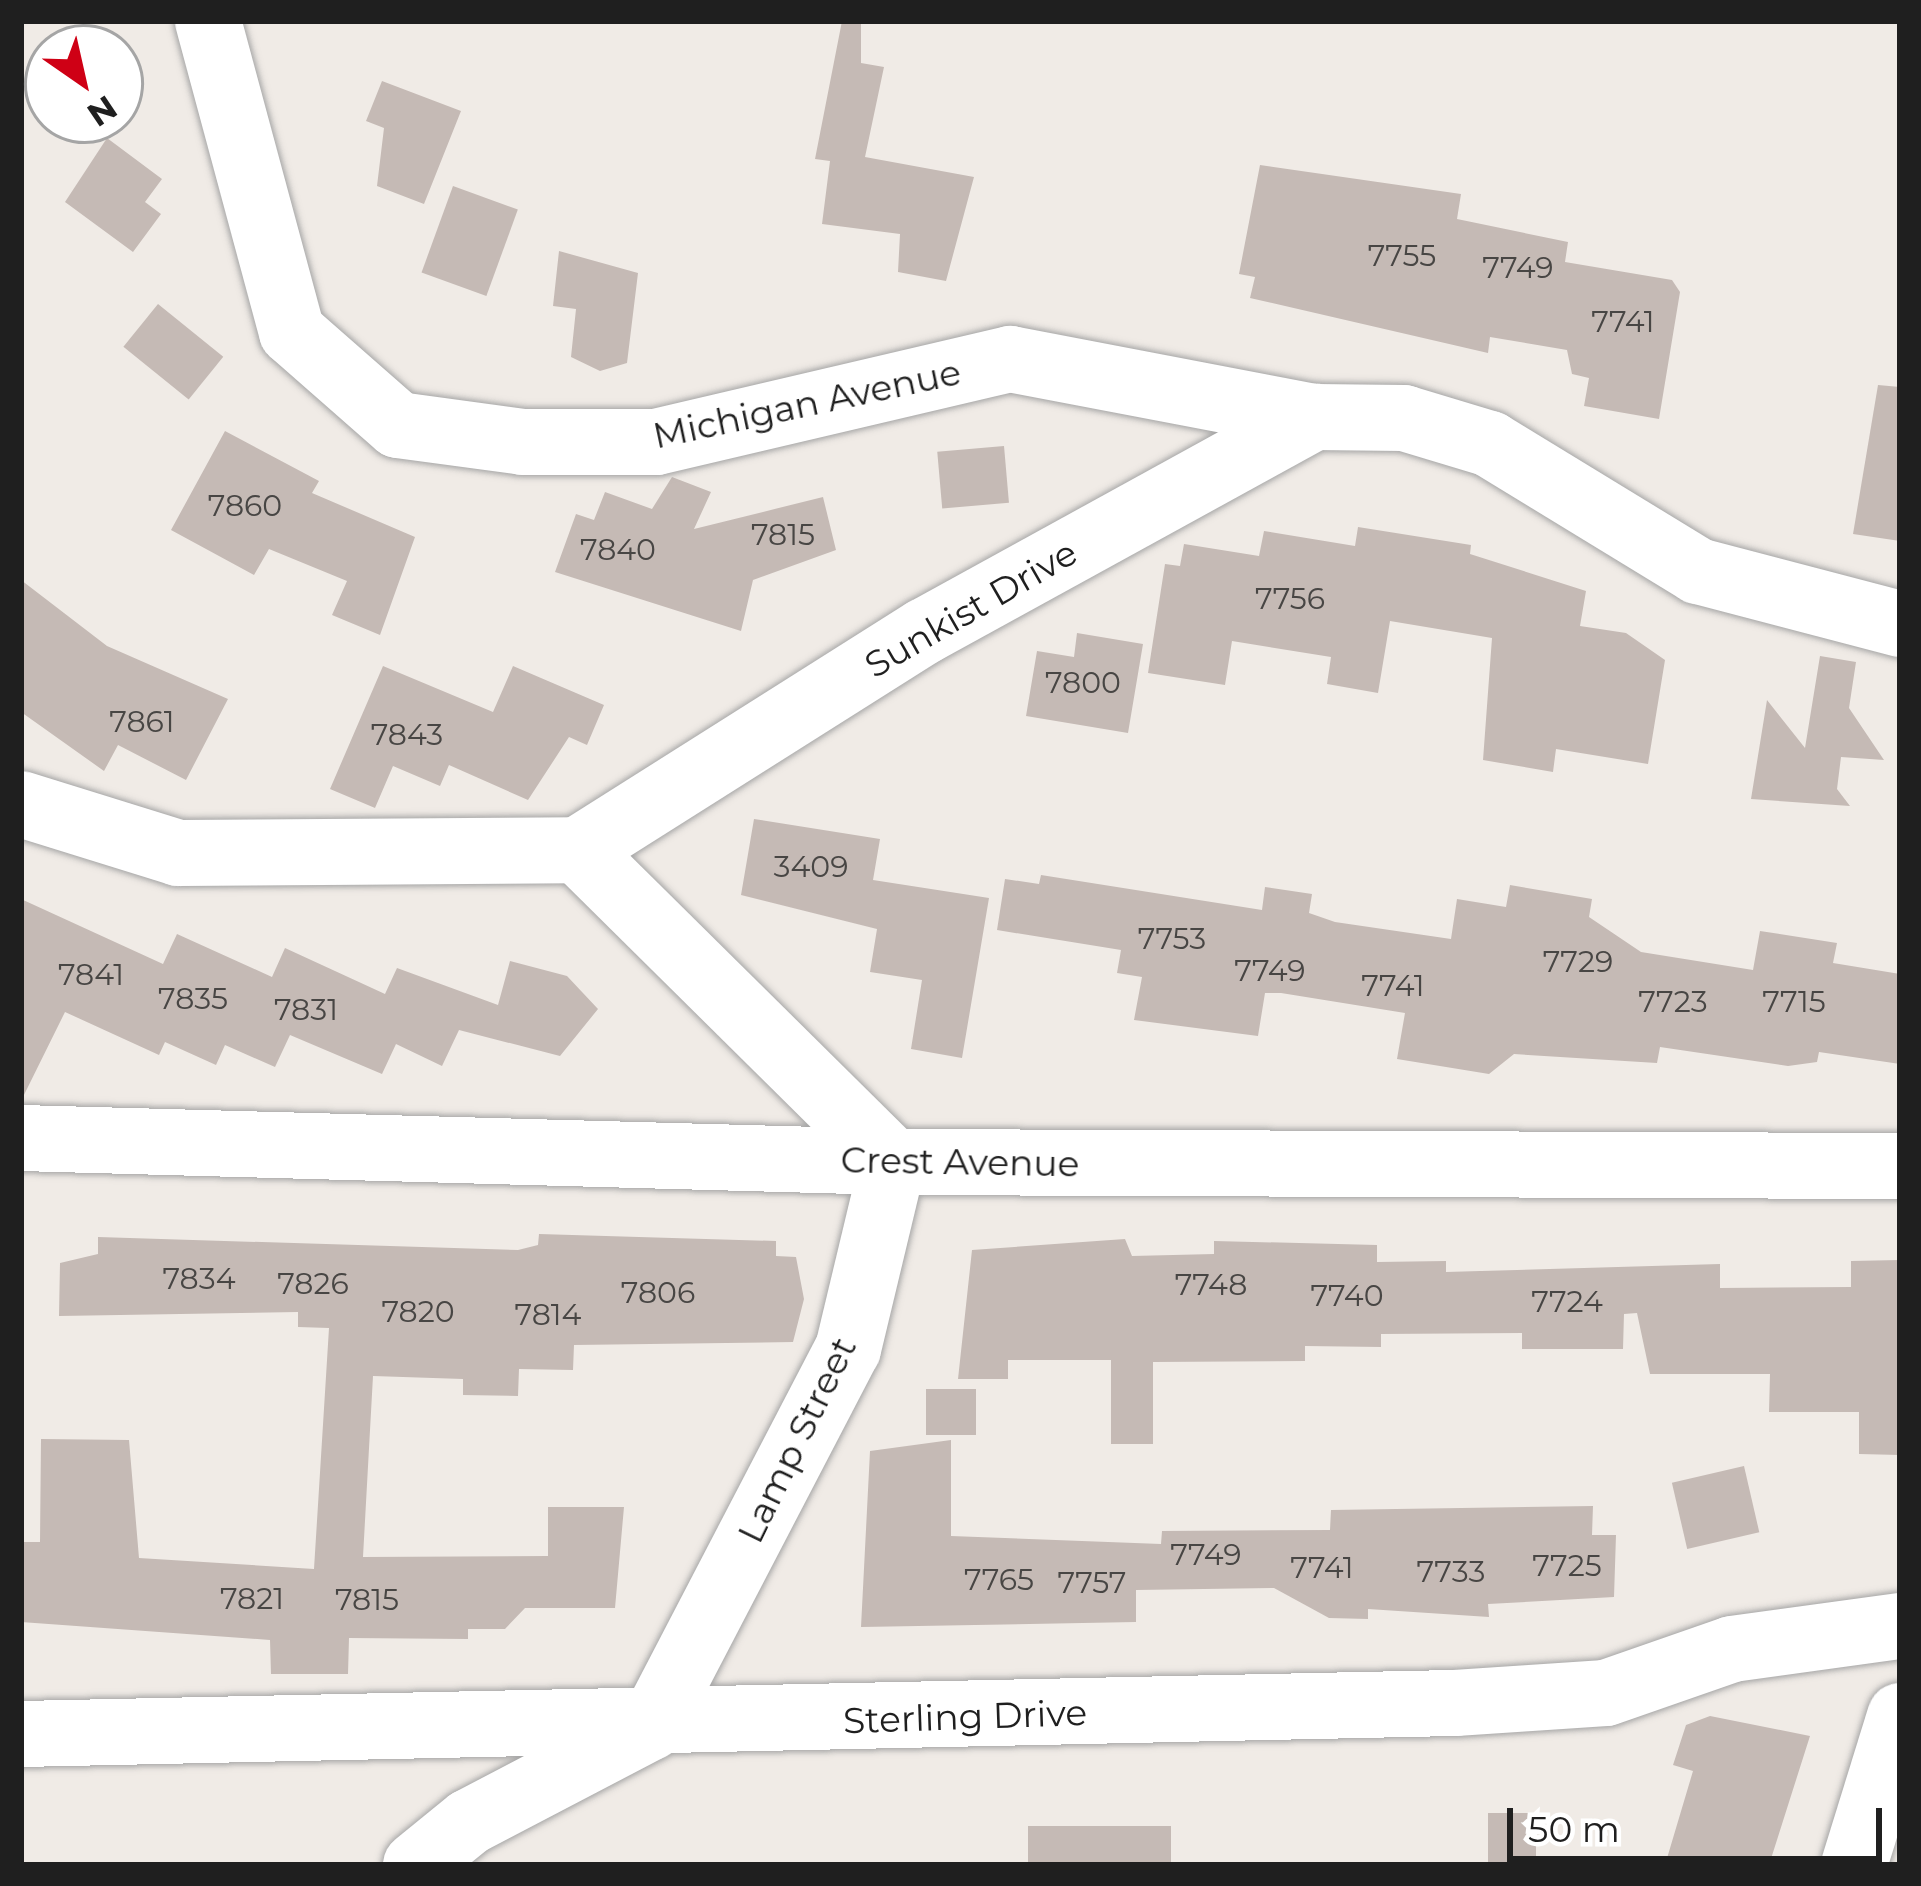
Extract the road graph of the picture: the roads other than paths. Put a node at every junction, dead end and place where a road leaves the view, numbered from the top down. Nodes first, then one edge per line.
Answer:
1 (208, 21) edge
2 (1315, 417) junction
3 (1900, 625) edge
4 (21, 804) edge
5 (578, 850) junction
6 (21, 1138) edge
7 (893, 1162) junction
8 (1900, 1166) edge
9 (1900, 1626) edge
10 (1900, 1716) edge
11 (651, 1727) junction
12 (21, 1734) edge
13 (416, 1865) edge
14 (1854, 1865) edge

1 - 2 street, Michigan Avenue
2 - 3 street, Sunkist Drive
2 - 5 street, Sunkist Drive
4 - 5 street
5 - 7 street
6 - 7 street, Crest Avenue
7 - 8 street, Crest Avenue
7 - 11 street, Lamp Street
9 - 11 street, Sterling Drive
10 - 14 street
11 - 12 street, Sterling Drive
11 - 13 street

